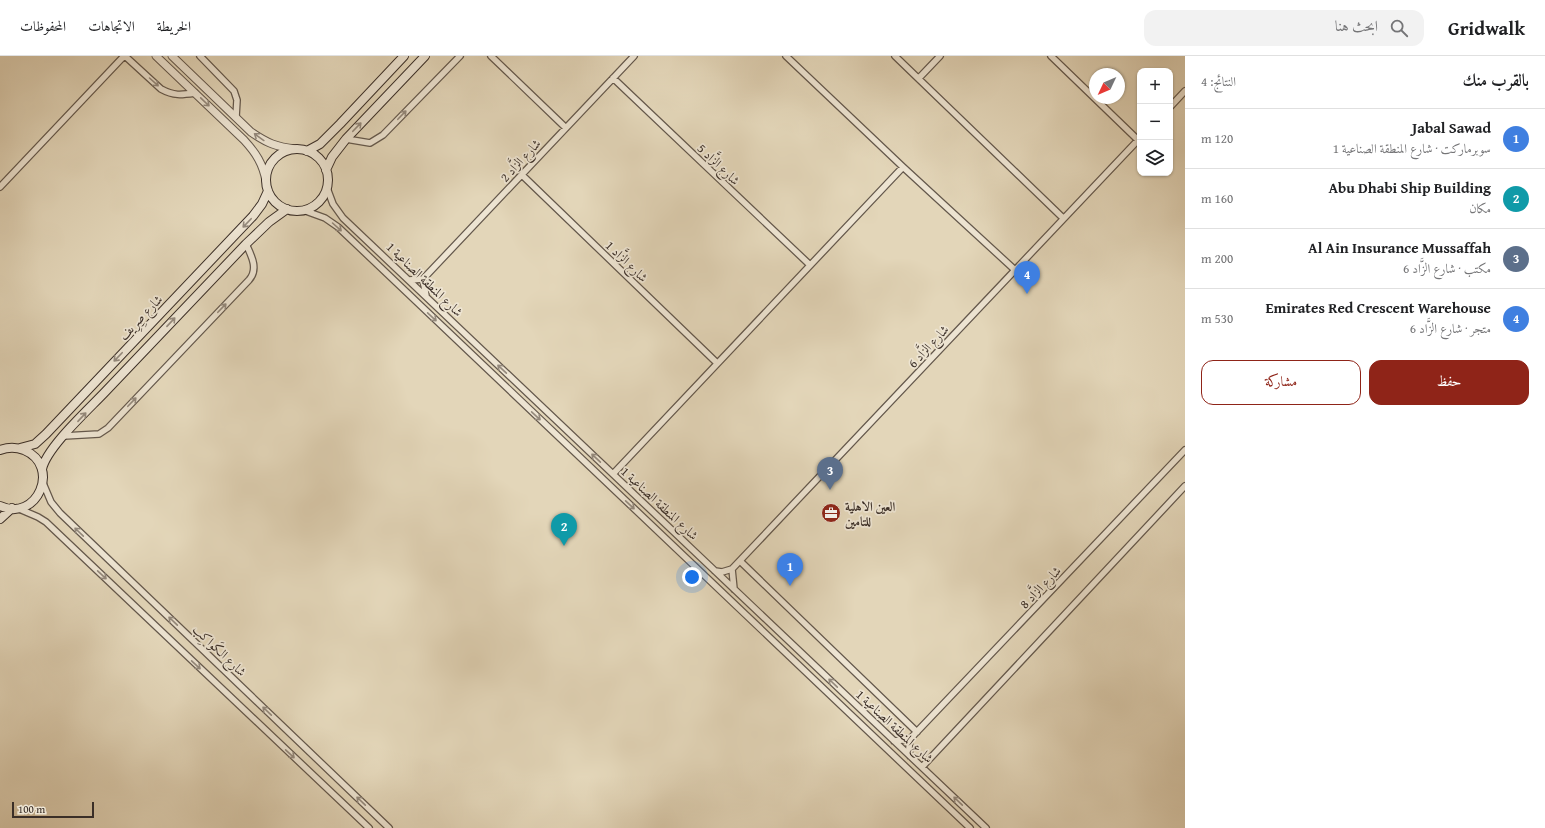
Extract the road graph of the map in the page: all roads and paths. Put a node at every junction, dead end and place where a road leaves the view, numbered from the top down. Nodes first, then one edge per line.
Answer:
1 (124, 56) edge
2 (156, 56) edge
3 (172, 56) edge
4 (200, 56) edge
5 (404, 56) edge
6 (425, 56) edge
7 (460, 56) edge
8 (491, 56) edge
9 (634, 56) edge
10 (786, 56) edge
11 (895, 56) edge
12 (940, 56) edge
13 (1051, 56) edge
14 (613, 78) junction
15 (919, 78) junction
16 (1185, 91) edge
17 (195, 93) junction
18 (1173, 104) edge
19 (236, 117) junction
20 (566, 128) junction
21 (1137, 137) edge
22 (346, 139) junction
23 (1138, 140) edge
24 (296, 149) junction
25 (307, 151) junction
26 (903, 167) junction
27 (326, 170) junction
28 (522, 175) junction
29 (266, 181) junction
30 (0, 187) edge
31 (327, 188) junction
32 (268, 191) junction
33 (287, 209) junction
34 (303, 210) junction
35 (1063, 218) junction
36 (246, 244) junction
37 (810, 265) junction
38 (1014, 270) junction
39 (423, 278) junction
40 (409, 280) junction
41 (427, 297) junction
42 (717, 363) junction
43 (64, 436) junction
44 (0, 446) edge
45 (10, 447) junction
46 (20, 448) junction
47 (0, 450) edge
48 (1185, 450) edge
49 (42, 469) junction
50 (612, 474) junction
51 (43, 483) junction
52 (1185, 486) edge
53 (0, 506) edge
54 (14, 508) junction
55 (0, 519) edge
56 (740, 561) junction
57 (732, 569) junction
58 (716, 572) junction
59 (734, 590) junction
60 (917, 732) junction
61 (910, 739) junction
62 (894, 741) junction
63 (910, 756) junction
64 (922, 767) junction
65 (369, 828) edge
66 (389, 828) edge
67 (970, 828) edge
68 (986, 828) edge

1 -> 17 street
1 - 30 street
2 - 17 street
3 - 19 street
4 - 19 street
5 - 25 main road
22 -> 6 main road
22 -> 7 street
8 - 20 street
9 - 14 street, شارع الزَّاد 2
10 - 26 street
11 - 15 street
12 - 15 street
13 - 21 street
14 - 20 street, شارع الزَّاد 2
14 - 37 street, شارع الزَّاد 5
15 - 35 street
16 - 18 street
17 -> 29 street
24 -> 19 street
20 - 28 street, شارع الزَّاد 2
22 - 27 main road
23 - 35 street, شارع الزَّاد 6
24 - 25 main road
24 - 29 main road
25 - 27 main road
26 - 37 street
26 - 38 street
27 - 31 main road
28 - 39 street, شارع الزَّاد 2
28 - 42 street, شارع الزَّاد 1
29 - 32 main road
31 - 34 main road
31 - 40 street, شارع المنطقة الصناعية 1
32 - 33 main road
32 -> 46 main road, شارع صِرِيف
33 - 34 main road
33 - 36 main road, شارع صِرِيف
34 -> 67 street, شارع المنطقة الصناعية 1
35 - 38 street, شارع الزَّاد 6
43 -> 36 main road, شارع صِرِيف
43 -> 36 street
37 - 42 street
38 - 56 street, شارع الزَّاد 6
39 - 40 street
39 - 41 street
40 - 41 street, شارع المنطقة الصناعية 1
50 -> 41 street, شارع المنطقة الصناعية 1
42 - 50 street
43 - 49 main road, شارع صِرِيف
44 - 45 street
45 - 46 main road
45 - 47 main road
46 - 49 main road
48 - 60 street, شارع الزَّاد 8
49 - 51 main road
50 - 58 street, شارع المنطقة الصناعية 1
51 - 54 main road
66 -> 51 street, شارع الكَواكِب
52 - 64 street
53 - 54 main road
54 - 55 main road
54 -> 65 street, شارع الكَواكِب
56 - 57 street, شارع الزَّاد 6
56 - 60 street
57 - 58 street
57 - 59 street
58 - 59 street, شارع المنطقة الصناعية 1
62 -> 59 street, شارع المنطقة الصناعية 1
60 - 61 street, شارع الزَّاد 8
61 - 62 street
61 - 63 street
62 - 63 street, شارع المنطقة الصناعية 1
63 - 64 street, شارع المنطقة الصناعية 1
68 -> 64 street, شارع المنطقة الصناعية 1

